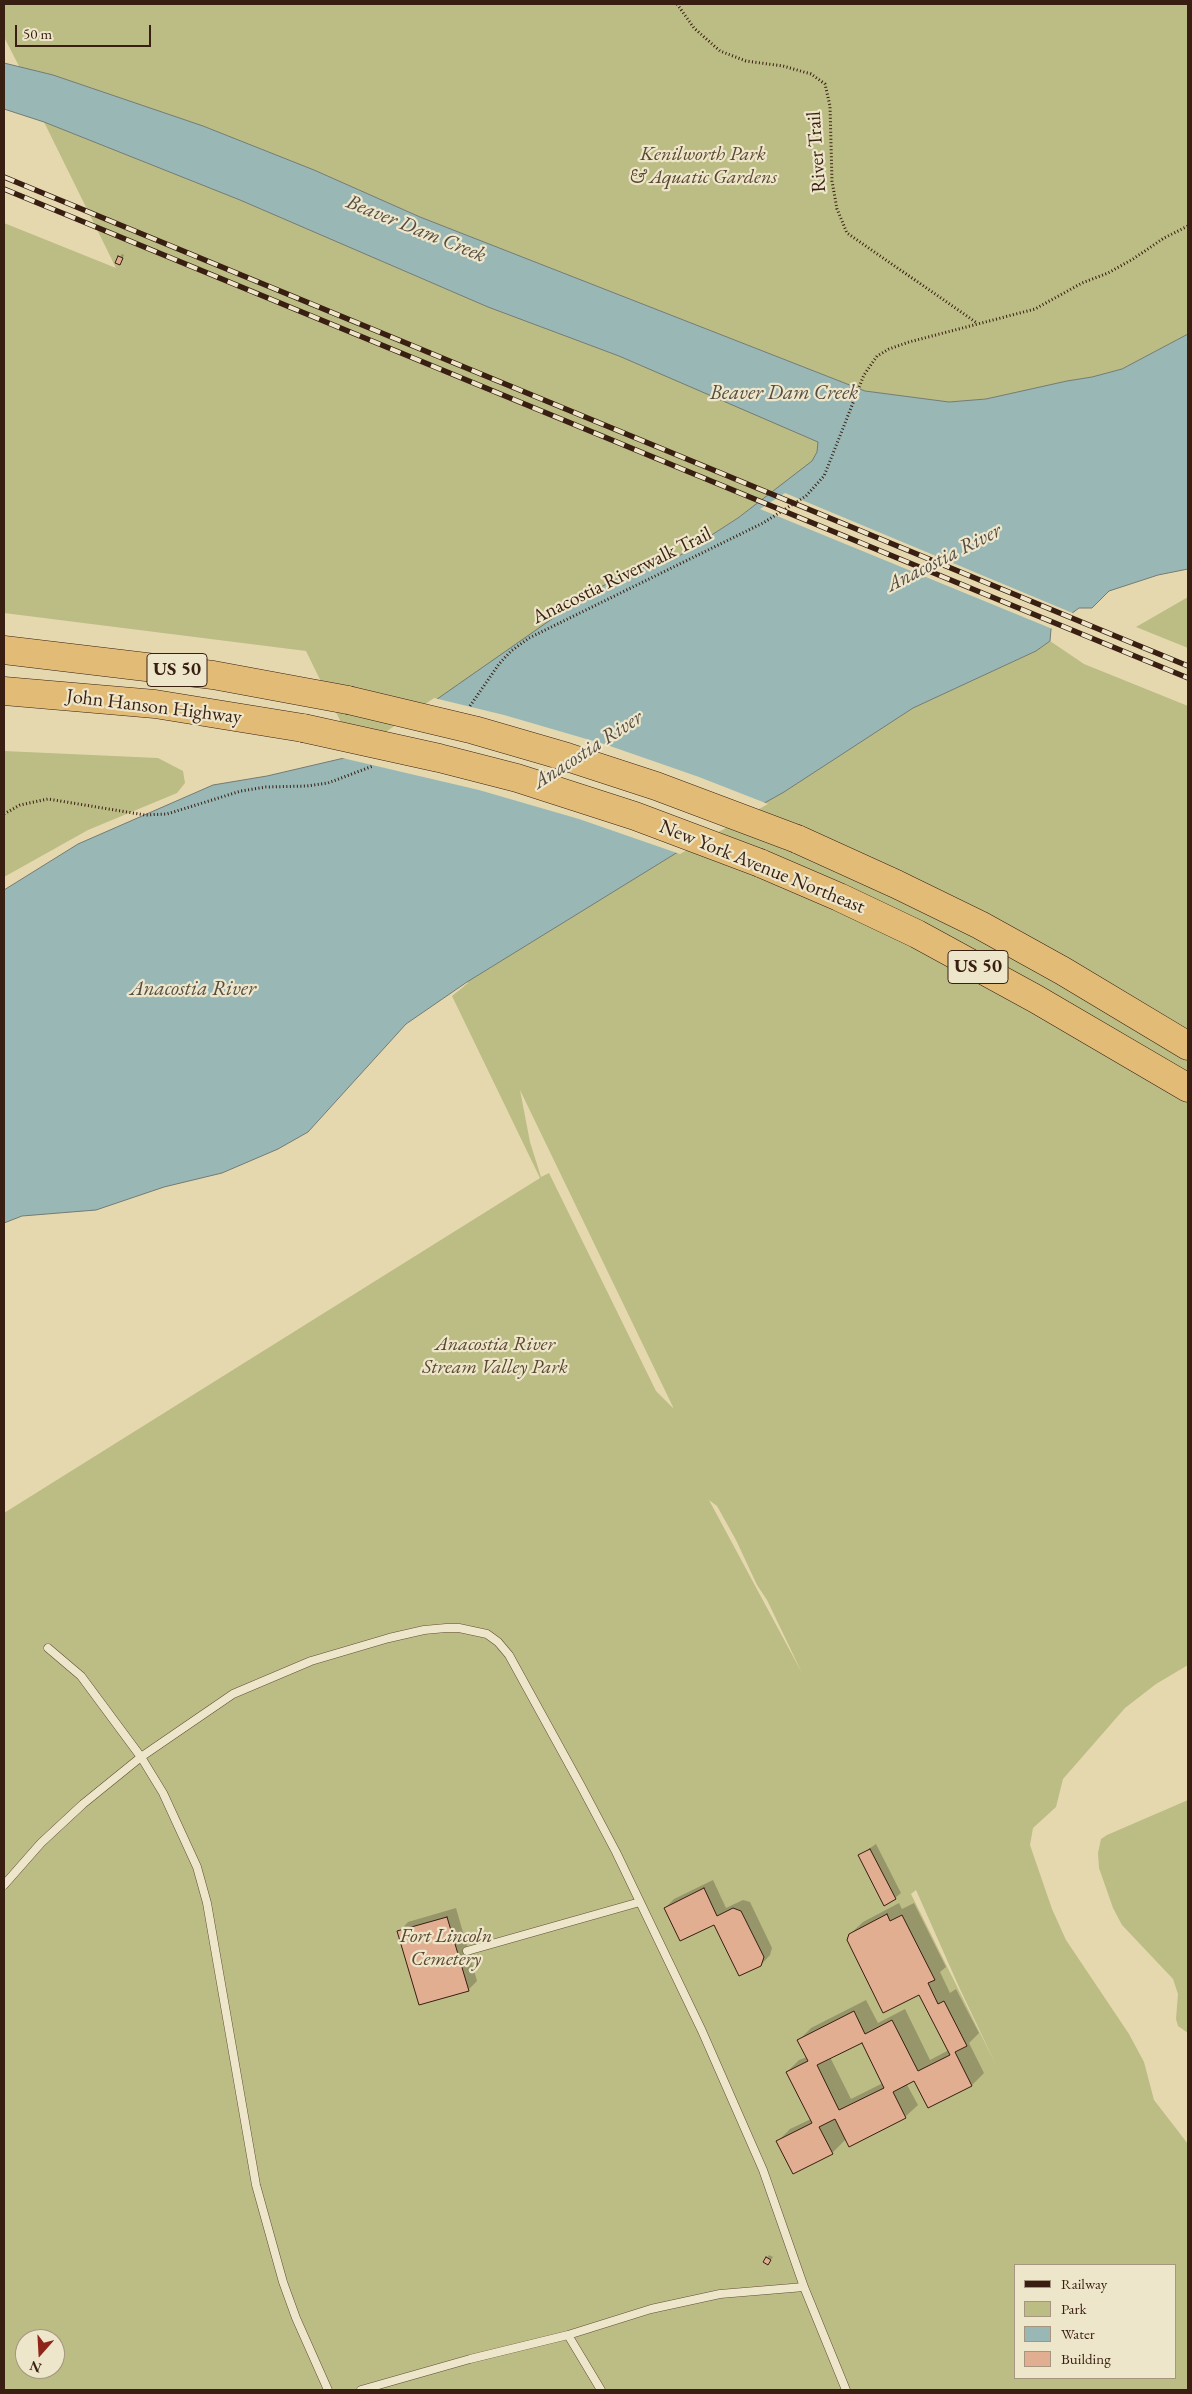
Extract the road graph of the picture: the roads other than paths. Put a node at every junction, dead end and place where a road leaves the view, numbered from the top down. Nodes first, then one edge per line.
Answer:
1 (4, 650) edge
2 (4, 691) edge
3 (348, 700) joint
4 (303, 728) joint
5 (1188, 1046) edge
6 (1188, 1088) edge
7 (48, 1648) dead end
8 (141, 1757) junction
9 (4, 1885) edge
10 (640, 1902) junction
11 (468, 1951) dead end
12 (804, 2287) junction
13 (568, 2334) junction
14 (328, 2390) edge
15 (361, 2390) edge
16 (601, 2390) edge
17 (846, 2390) edge

1 - 3 highway, John Hanson Highway / US 50
2 - 4 highway, John Hanson Highway / US 50
3 - 5 highway, New York Avenue Northeast / US 50, bridge
4 - 6 highway, New York Avenue Northeast / US 50, bridge
7 - 8 lane
8 - 9 lane
8 - 10 lane
8 - 14 lane
10 - 11 lane
10 - 12 lane
12 - 13 lane
12 - 17 lane
13 - 15 lane
13 - 16 lane

